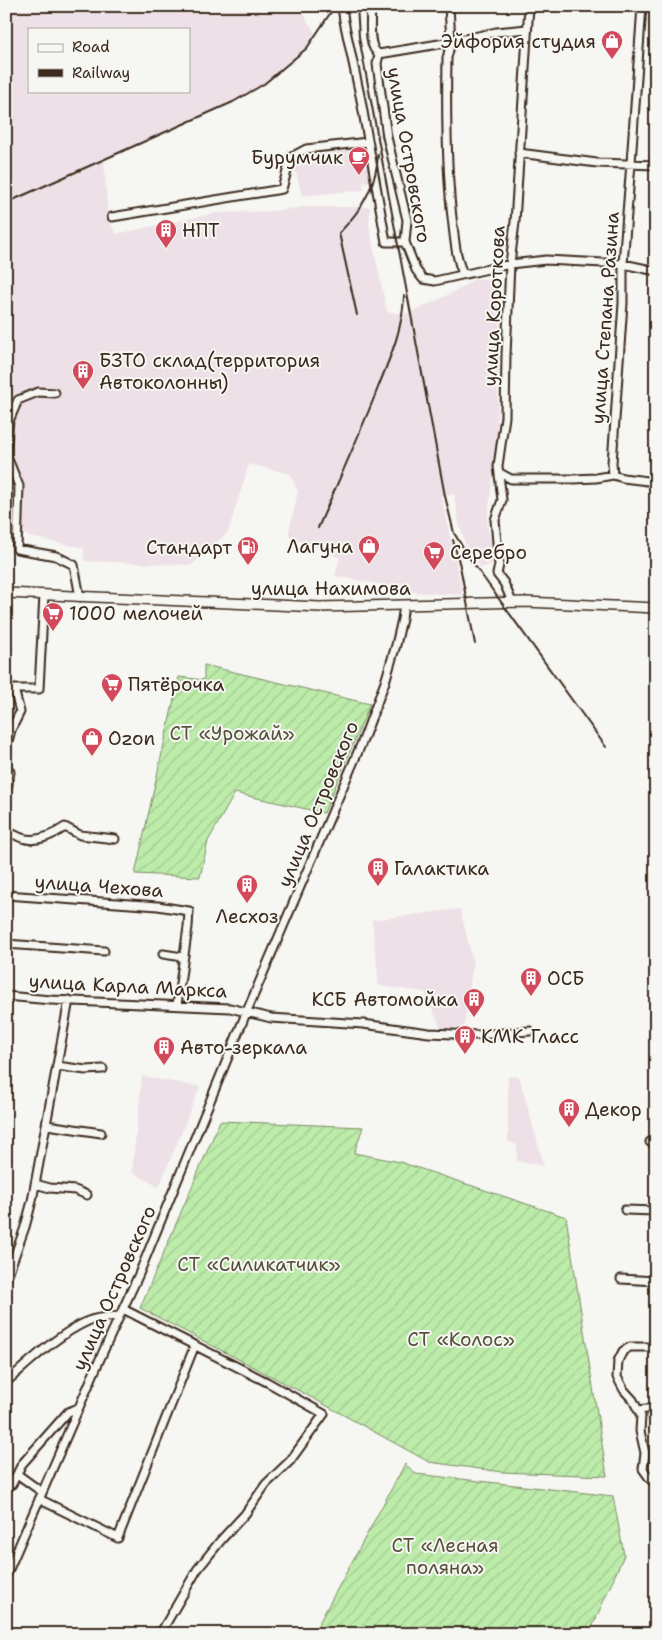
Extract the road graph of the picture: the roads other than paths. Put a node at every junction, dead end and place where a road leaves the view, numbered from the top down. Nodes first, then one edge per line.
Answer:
1 (342, 6) edge
2 (371, 6) edge
3 (449, 6) edge
4 (529, 6) edge
5 (642, 6) edge
6 (527, 30) junction
7 (451, 42) junction
8 (379, 54) junction
9 (368, 142) junction
10 (519, 153) junction
11 (631, 163) junction
12 (656, 165) edge
13 (112, 217) dead end
14 (405, 242) junction
15 (510, 264) junction
16 (623, 264) junction
17 (656, 271) edge
18 (463, 274) junction
19 (55, 393) dead end
20 (6, 448) edge
21 (6, 454) edge
22 (500, 473) junction
23 (613, 475) junction
24 (656, 482) edge
25 (6, 593) edge
26 (44, 595) junction
27 (80, 597) junction
28 (512, 602) junction
29 (404, 605) junction
30 (656, 608) edge
31 (9, 731) edge
32 (6, 749) edge
33 (6, 764) edge
34 (6, 796) edge
35 (6, 832) edge
36 (115, 839) dead end
37 (6, 895) edge
38 (6, 944) edge
39 (104, 951) dead end
40 (163, 954) dead end
41 (183, 957) junction
42 (6, 996) edge
43 (69, 1000) junction
44 (177, 1005) junction
45 (247, 1011) junction
46 (530, 1031) dead end
47 (58, 1066) junction
48 (102, 1069) dead end
49 (47, 1125) junction
50 (101, 1133) dead end
51 (35, 1184) junction
52 (87, 1195) dead end
53 (625, 1210) dead end
54 (656, 1211) edge
55 (621, 1279) dead end
56 (6, 1280) edge
57 (656, 1281) edge
58 (123, 1308) junction
59 (119, 1316) junction
60 (195, 1346) junction
61 (656, 1347) edge
62 (6, 1382) edge
63 (78, 1408) junction
64 (656, 1408) edge
65 (638, 1410) junction
66 (17, 1474) junction
67 (654, 1479) edge
68 (6, 1488) edge
69 (41, 1496) junction
70 (6, 1576) edge
71 (160, 1634) edge

1 - 9 street
2 - 8 street, улица Островского
3 - 7 street
4 - 6 street, улица Короткова
5 - 11 street, улица Степана Разина
6 - 7 street
6 - 10 street, улица Короткова
7 - 8 street
7 - 18 street
8 - 14 street, улица Островского
9 - 13 street
9 - 14 street
10 - 11 street
10 - 15 street, улица Короткова
11 - 12 street
11 - 16 street, улица Степана Разина
14 - 18 street, улица Островского
15 - 16 street
15 - 18 street
15 - 22 street, улица Короткова
16 - 17 street
16 - 23 street, улица Степана Разина
19 - 20 street
21 - 27 street
22 - 23 street
22 - 28 street, улица Короткова
23 - 24 street
25 - 26 main road, улица Нахимова
26 - 27 main road, улица Нахимова
26 - 31 street
27 - 29 main road, улица Нахимова
28 - 29 main road, улица Нахимова
28 - 30 main road, улица Нахимова
29 - 45 street, улица Островского
31 - 32 street
33 - 34 street
35 - 36 street
37 - 41 street, улица Чехова
38 - 39 street
40 - 41 street
41 - 44 street
42 - 43 street, улица Карла Маркса
43 - 44 street, улица Карла Маркса
43 - 47 street
44 - 45 street, улица Карла Маркса
45 - 46 street
45 - 58 street, улица Островского
47 - 48 street
47 - 49 street
49 - 50 street
49 - 51 street
51 - 52 street
51 - 56 street
53 - 54 street
55 - 57 street
58 - 59 street, улица Островского
58 - 60 street
59 - 62 street
59 - 63 street, улица Островского
60 - 69 street
60 - 71 street
61 - 65 street
63 - 66 street
63 - 69 street, улица Островского
64 - 65 street
65 - 67 street
66 - 68 street
66 - 69 street
69 - 70 street, улица Островского

